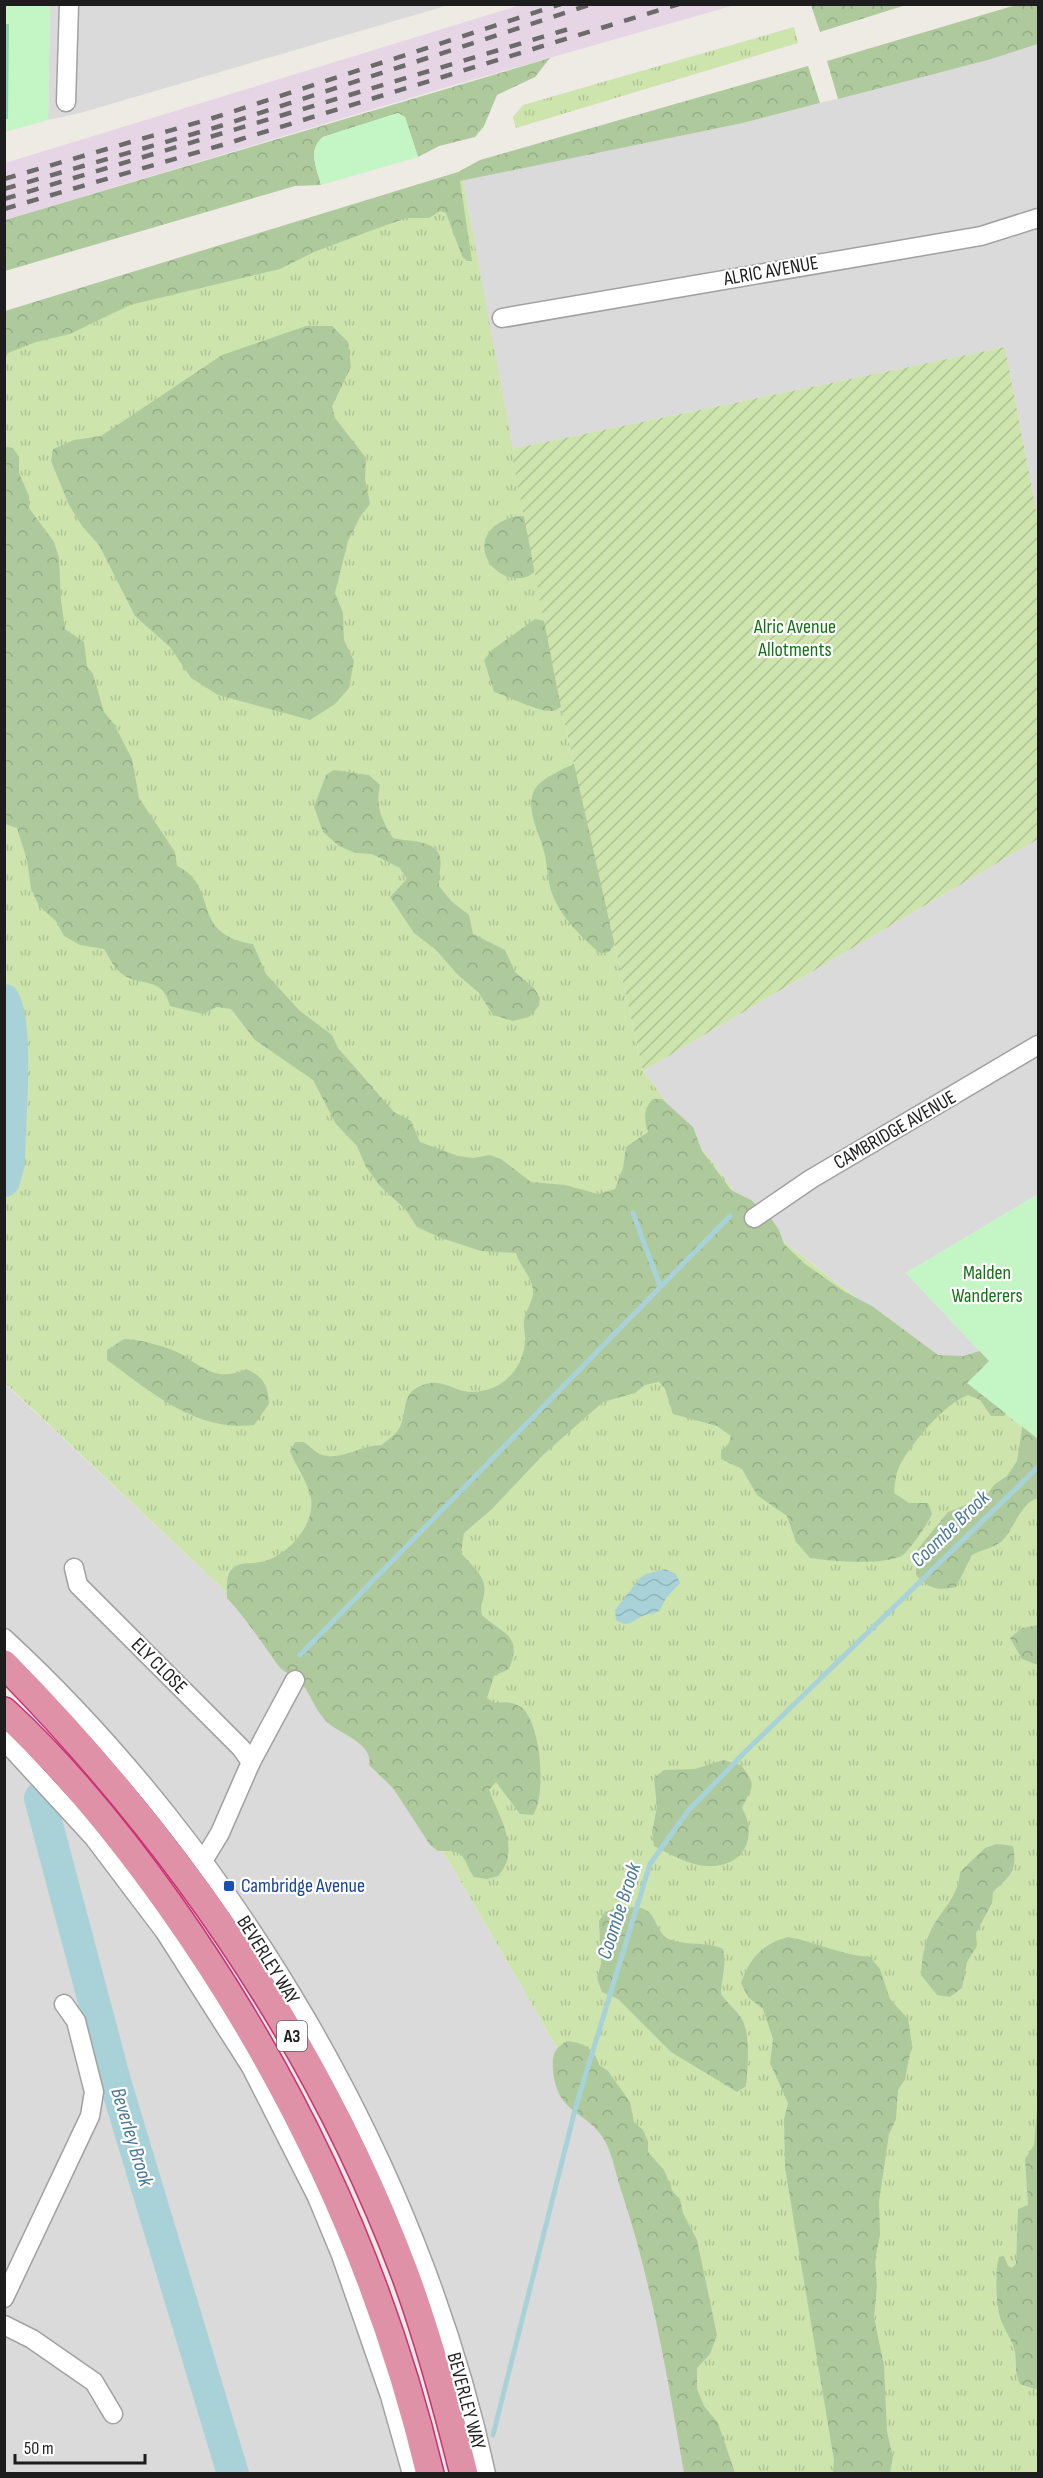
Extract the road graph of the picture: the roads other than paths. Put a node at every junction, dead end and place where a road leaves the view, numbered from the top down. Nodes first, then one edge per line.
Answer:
1 (69, 4) edge
2 (66, 102) dead end
3 (1038, 218) edge
4 (502, 318) dead end
5 (1038, 1045) edge
6 (754, 1218) dead end
7 (74, 1568) dead end
8 (4, 1638) edge
9 (4, 1664) edge
10 (295, 1680) dead end
11 (4, 1711) edge
12 (4, 1740) edge
13 (251, 1762) junction
14 (203, 1861) junction
15 (64, 2004) dead end
16 (4, 2298) edge
17 (4, 2325) edge
18 (113, 2414) dead end
19 (412, 2474) edge
20 (430, 2474) edge
21 (464, 2474) edge
22 (486, 2474) edge

1 - 2 street
3 - 4 street, ALRIC AVENUE
5 - 6 street, CAMBRIDGE AVENUE
7 - 13 street, ELY CLOSE
8 - 14 street, BEVERLEY WAY
9 - 21 highway, BEVERLEY WAY / A3
10 - 13 street
11 - 20 highway, A3
12 - 19 street
13 - 14 street
14 - 22 street, BEVERLEY WAY
15 - 16 street
17 - 18 street

